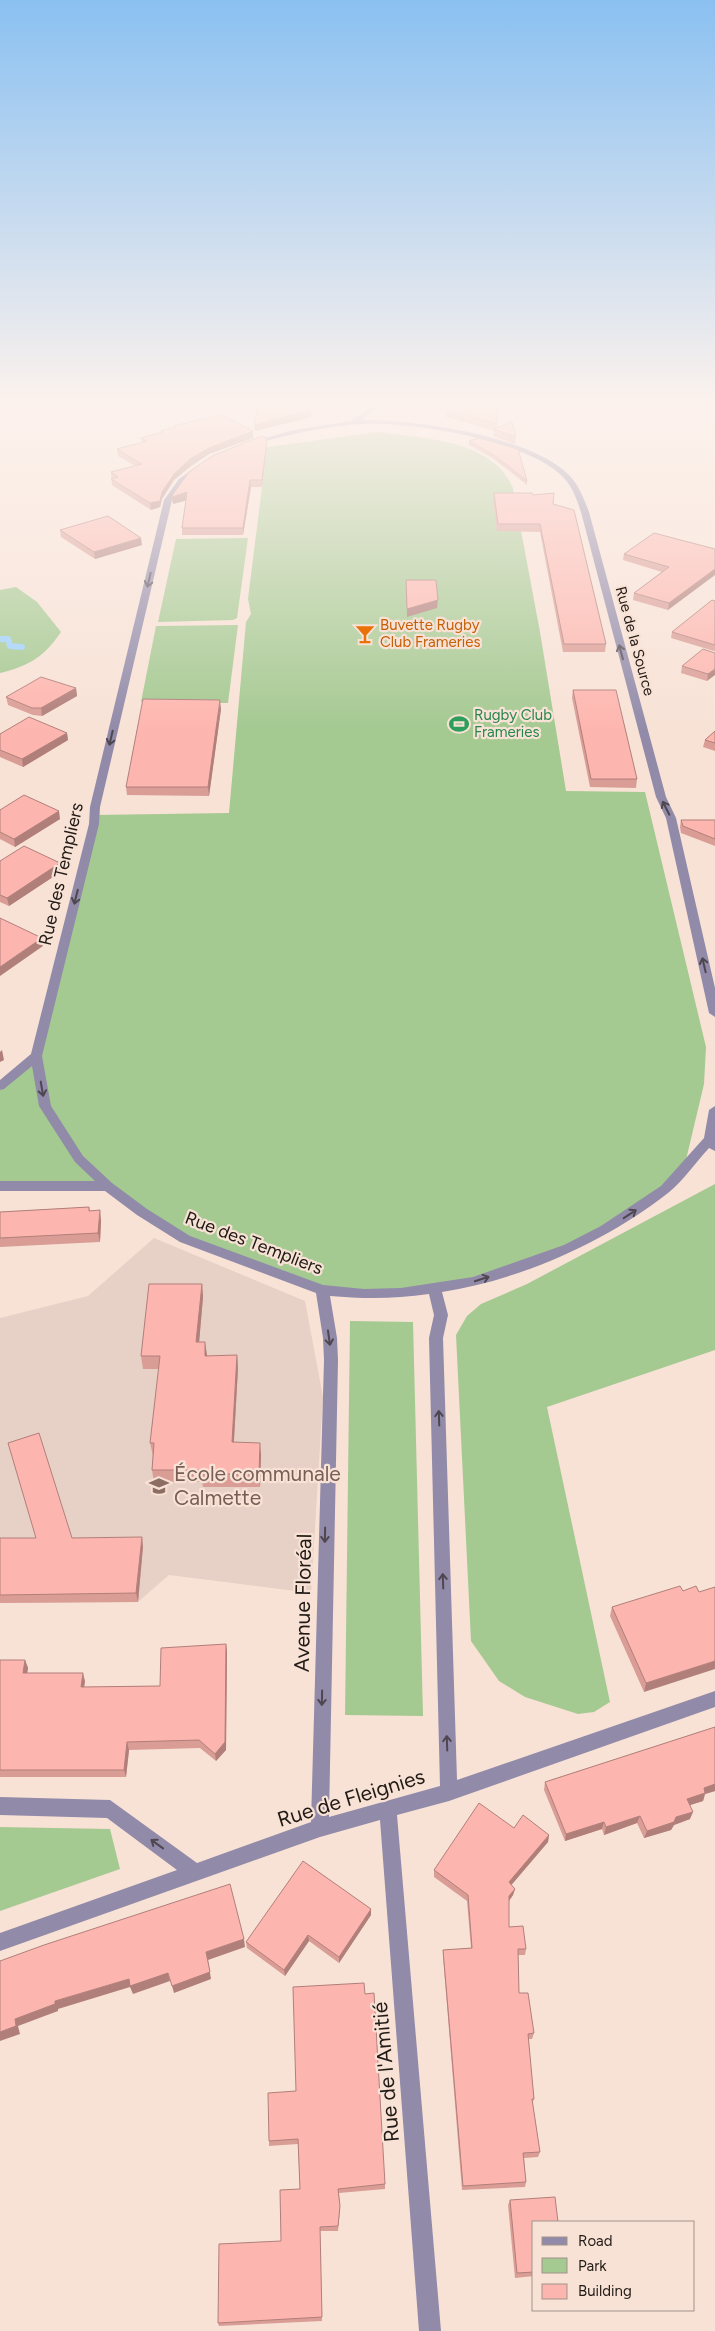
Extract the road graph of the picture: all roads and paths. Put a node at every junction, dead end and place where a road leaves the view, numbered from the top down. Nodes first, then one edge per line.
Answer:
1 (164, 515) edge
2 (586, 515) edge
3 (715, 1013) edge
4 (36, 1056) junction
5 (0, 1086) edge
6 (715, 1110) edge
7 (712, 1143) edge
8 (0, 1186) edge
9 (108, 1186) junction
10 (434, 1289) junction
11 (322, 1290) junction
12 (715, 1699) edge
13 (449, 1792) junction
14 (0, 1806) edge
15 (388, 1808) junction
16 (320, 1828) junction
17 (196, 1873) junction
18 (0, 1942) edge
19 (430, 2331) edge

1 -> 4 street, Rue des Templiers
3 -> 2 street, Rue de la Source
4 - 5 street
4 -> 9 street, Rue des Templiers
6 - 7 street
10 -> 7 street, Rue des Templiers
8 - 9 street
9 - 11 street, Rue des Templiers
10 - 11 street, Rue des Templiers
13 -> 10 street
11 -> 16 street, Avenue Floréal
12 - 13 street, Rue de Fleignies
13 - 15 street, Rue de Fleignies
17 -> 14 street
15 - 16 street, Rue de Fleignies
15 - 19 street, Rue de l'Amitié
16 - 17 street, Rue de Fleignies
17 - 18 street, Rue de Fleignies

